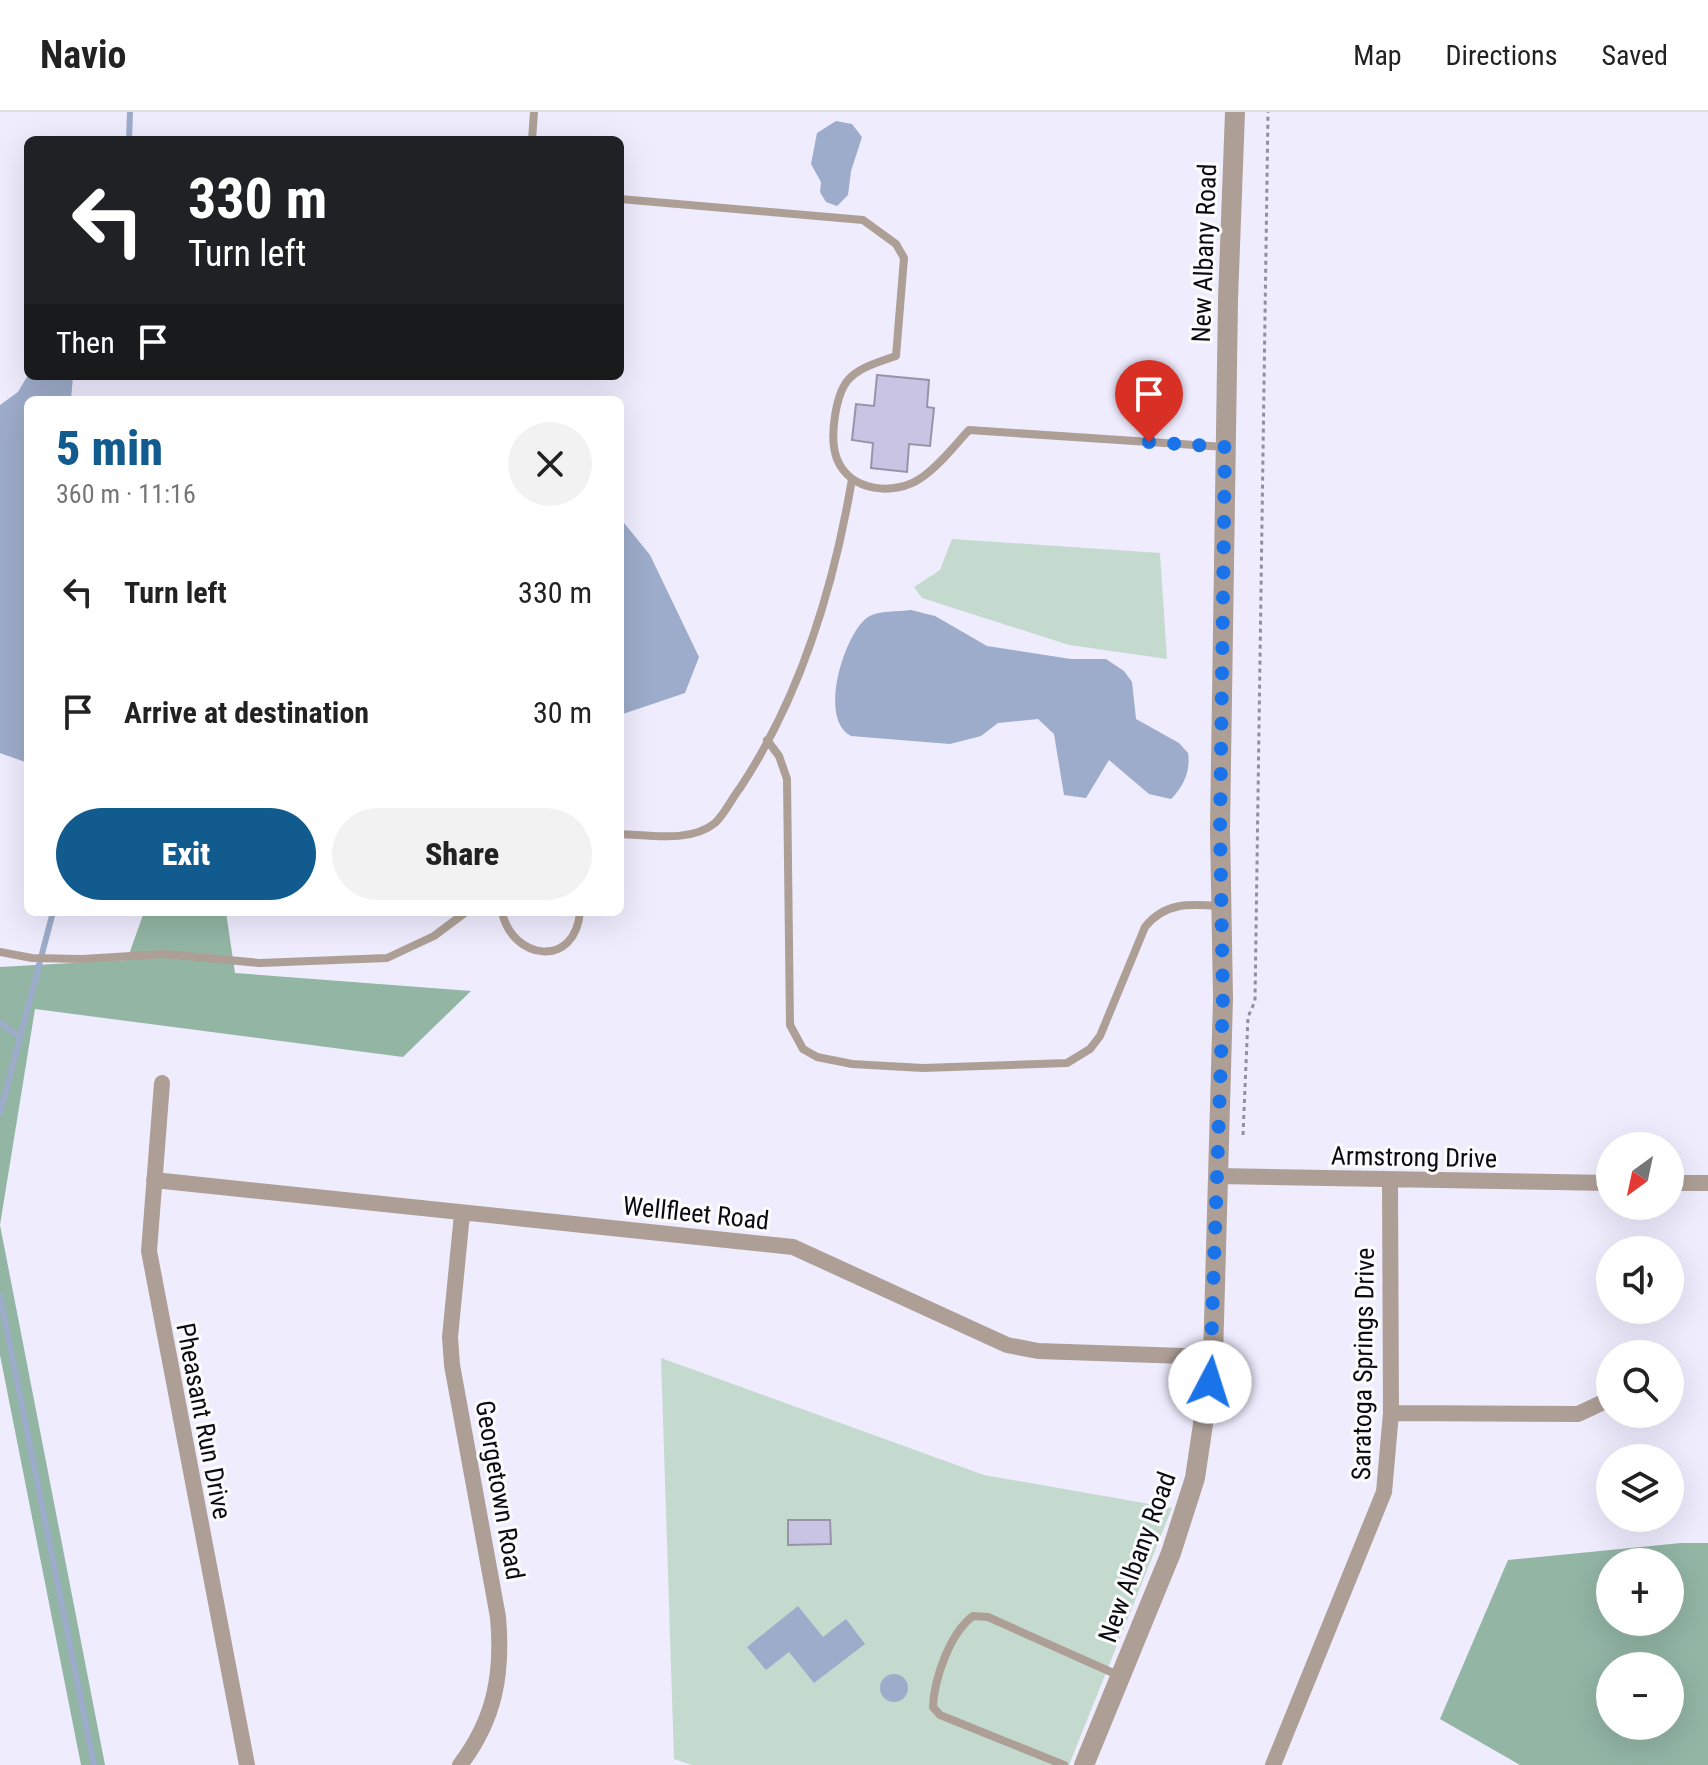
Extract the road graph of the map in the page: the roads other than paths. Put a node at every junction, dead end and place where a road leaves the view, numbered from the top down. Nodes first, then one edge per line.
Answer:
1 (534, 112) edge
2 (1235, 112) edge
3 (532, 136) edge
4 (624, 199) edge
5 (1225, 447) junction
6 (852, 479) junction
7 (767, 740) junction
8 (624, 834) edge
9 (1224, 906) junction
10 (461, 916) edge
11 (503, 916) edge
12 (579, 916) edge
13 (0, 952) edge
14 (162, 1083) dead end
15 (1217, 1176) junction
16 (154, 1180) junction
17 (1390, 1182) junction
18 (1596, 1183) edge
19 (1684, 1183) edge
20 (1708, 1183) edge
21 (462, 1214) junction
22 (1213, 1357) junction
23 (1596, 1406) edge
24 (1391, 1413) junction
25 (1120, 1676) junction
26 (247, 1765) edge
27 (460, 1765) edge
28 (1064, 1765) edge
29 (1084, 1765) edge
30 (1273, 1765) edge

1 - 3 lane
2 - 5 street, New Albany Road
4 - 6 lane
5 - 6 lane
5 - 9 street, New Albany Road
6 - 7 lane
7 - 8 lane
7 - 9 lane
9 - 15 street, New Albany Road
10 - 13 lane
11 - 12 lane
14 - 16 street, Pheasant Run Drive
15 - 17 street, Armstrong Drive
15 - 22 street, New Albany Road
16 - 21 street, Wellfleet Road
16 - 26 street, Pheasant Run Drive
17 - 18 street, Armstrong Drive
17 - 24 street, Saratoga Springs Drive
19 - 20 street
21 - 22 street, Wellfleet Road
21 - 27 street, Georgetown Road
22 - 25 street, New Albany Road
23 - 24 street
24 - 30 street, Saratoga Springs Drive
25 - 28 lane
25 - 29 street, New Albany Road

